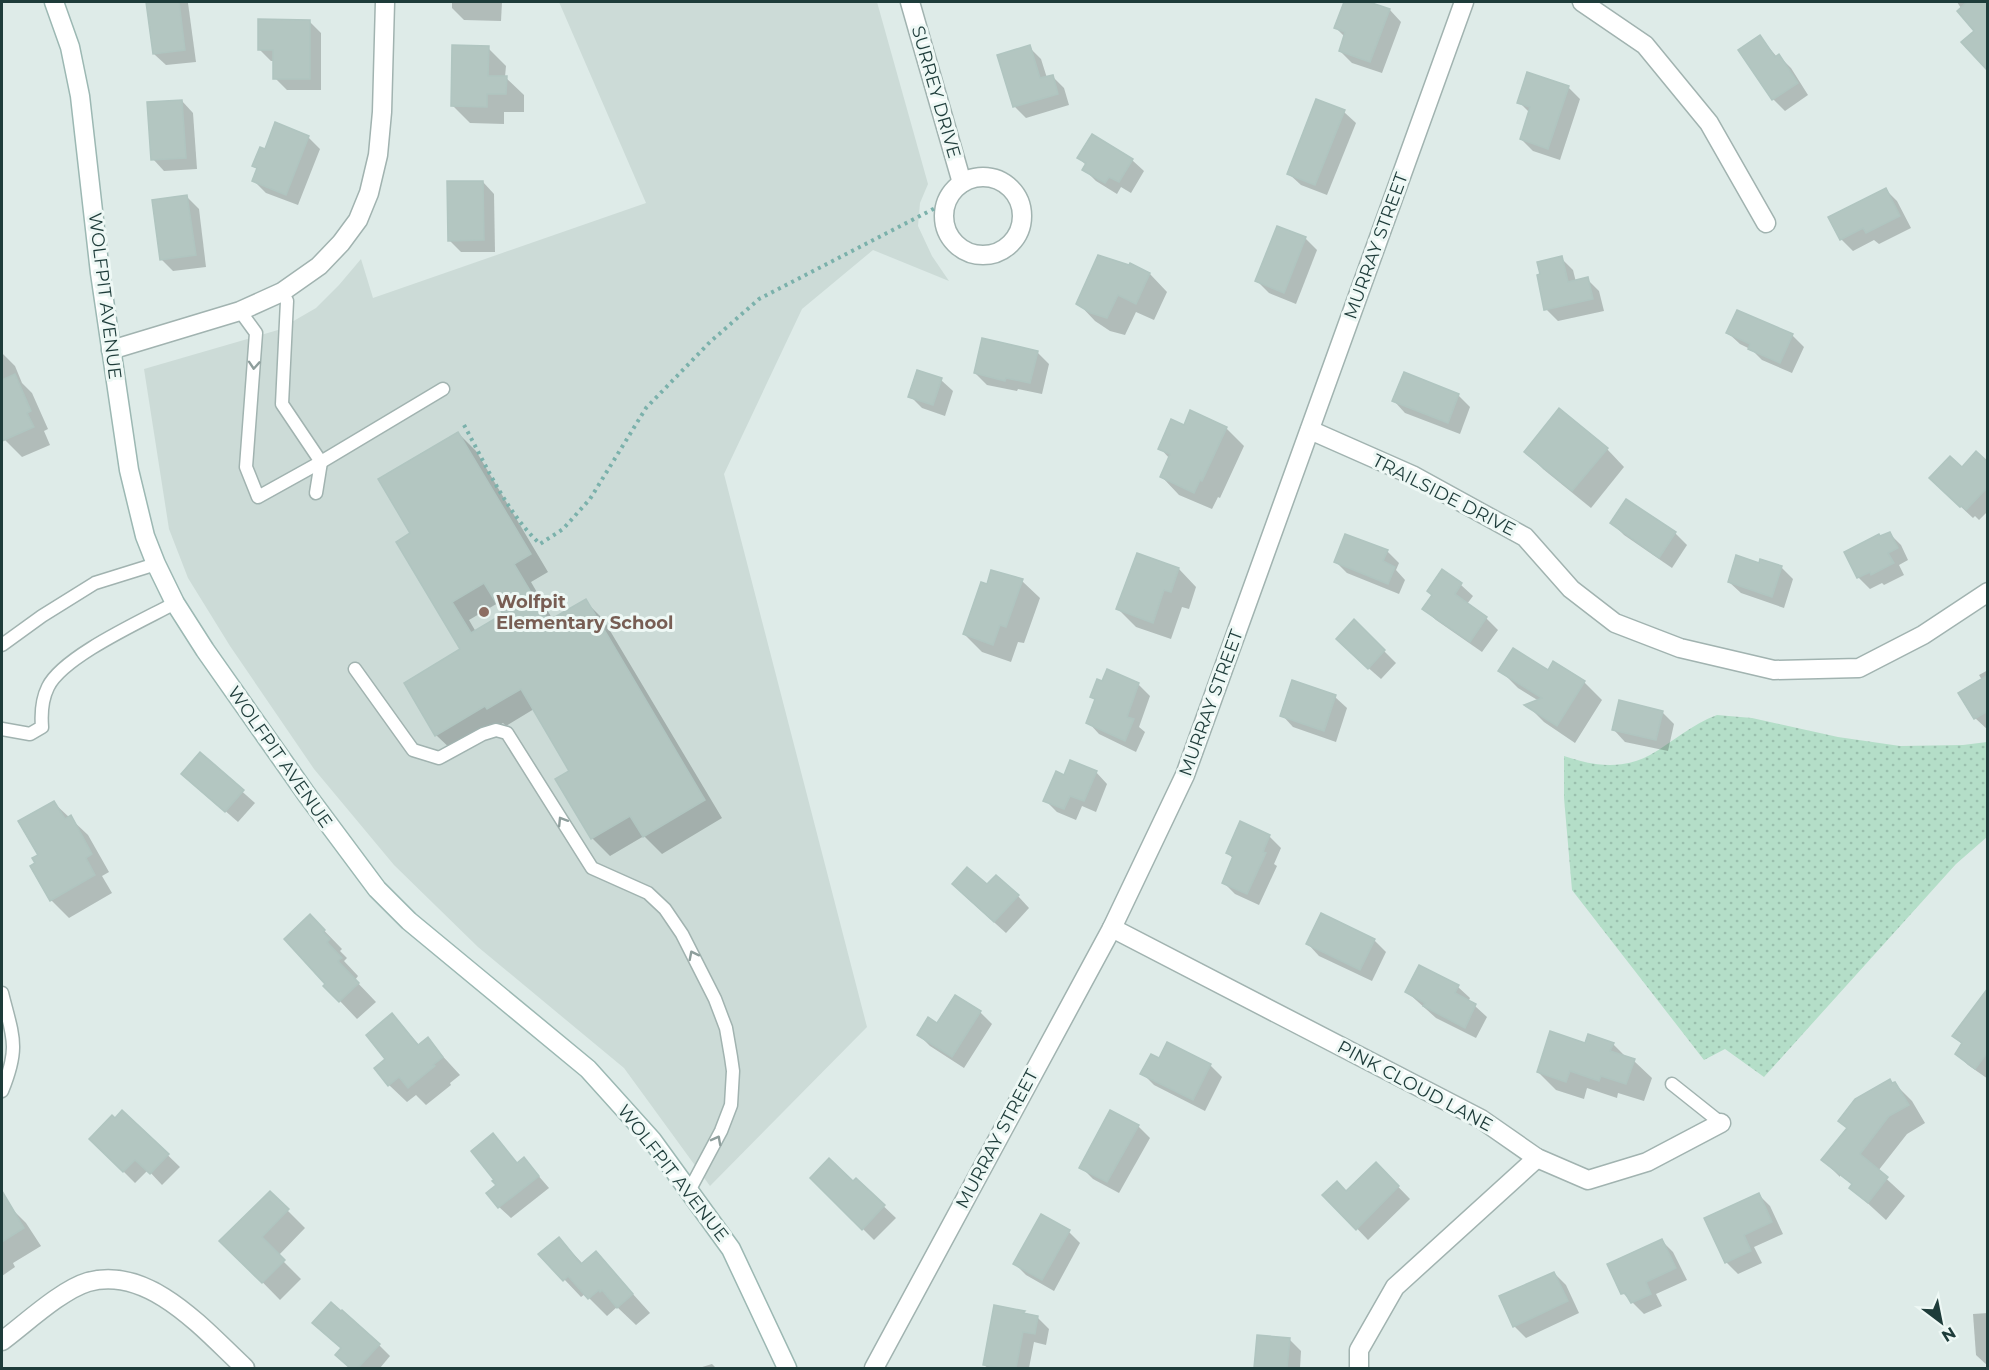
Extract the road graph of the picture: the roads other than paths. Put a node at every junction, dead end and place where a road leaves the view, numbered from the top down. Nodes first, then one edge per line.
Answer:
1 (54, 2) edge
2 (385, 2) edge
3 (910, 2) edge
4 (1464, 2) edge
5 (1582, 2) edge
6 (962, 183) junction
7 (1766, 223) dead end
8 (282, 292) junction
9 (240, 311) junction
10 (111, 351) junction
11 (443, 389) dead end
12 (1310, 430) junction
13 (321, 462) junction
14 (316, 493) dead end
15 (156, 564) junction
16 (1988, 592) edge
17 (175, 603) junction
18 (2, 645) edge
19 (355, 669) dead end
20 (2, 729) edge
21 (1112, 928) junction
22 (2, 993) edge
23 (1672, 1084) dead end
24 (2, 1091) edge
25 (1721, 1123) joint
26 (1537, 1158) junction
27 (689, 1191) junction
28 (2, 1341) edge
29 (245, 1368) edge
30 (787, 1368) edge
31 (874, 1368) edge
32 (1359, 1368) edge

1 - 10 street, WOLFPIT AVENUE
2 - 8 street
3 - 6 street, SURREY DRIVE
4 - 12 street, MURRAY STREET
5 - 7 street
6 - 6 street, SURREY DRIVE
8 - 9 street
8 - 13 lane
9 - 10 street
9 -> 13 lane
10 - 15 street, WOLFPIT AVENUE
11 - 13 lane
12 - 16 street, TRAILSIDE DRIVE
12 - 21 street, MURRAY STREET
13 - 14 lane
15 - 17 street, WOLFPIT AVENUE
15 - 18 lane
17 - 20 lane
17 - 27 street, WOLFPIT AVENUE
27 -> 19 lane
21 - 26 street, PINK CLOUD LANE
21 - 31 street, MURRAY STREET
22 - 24 lane
23 - 25 lane
25 - 26 street, PINK CLOUD LANE
26 - 32 street
27 - 30 street, WOLFPIT AVENUE
28 - 29 street

